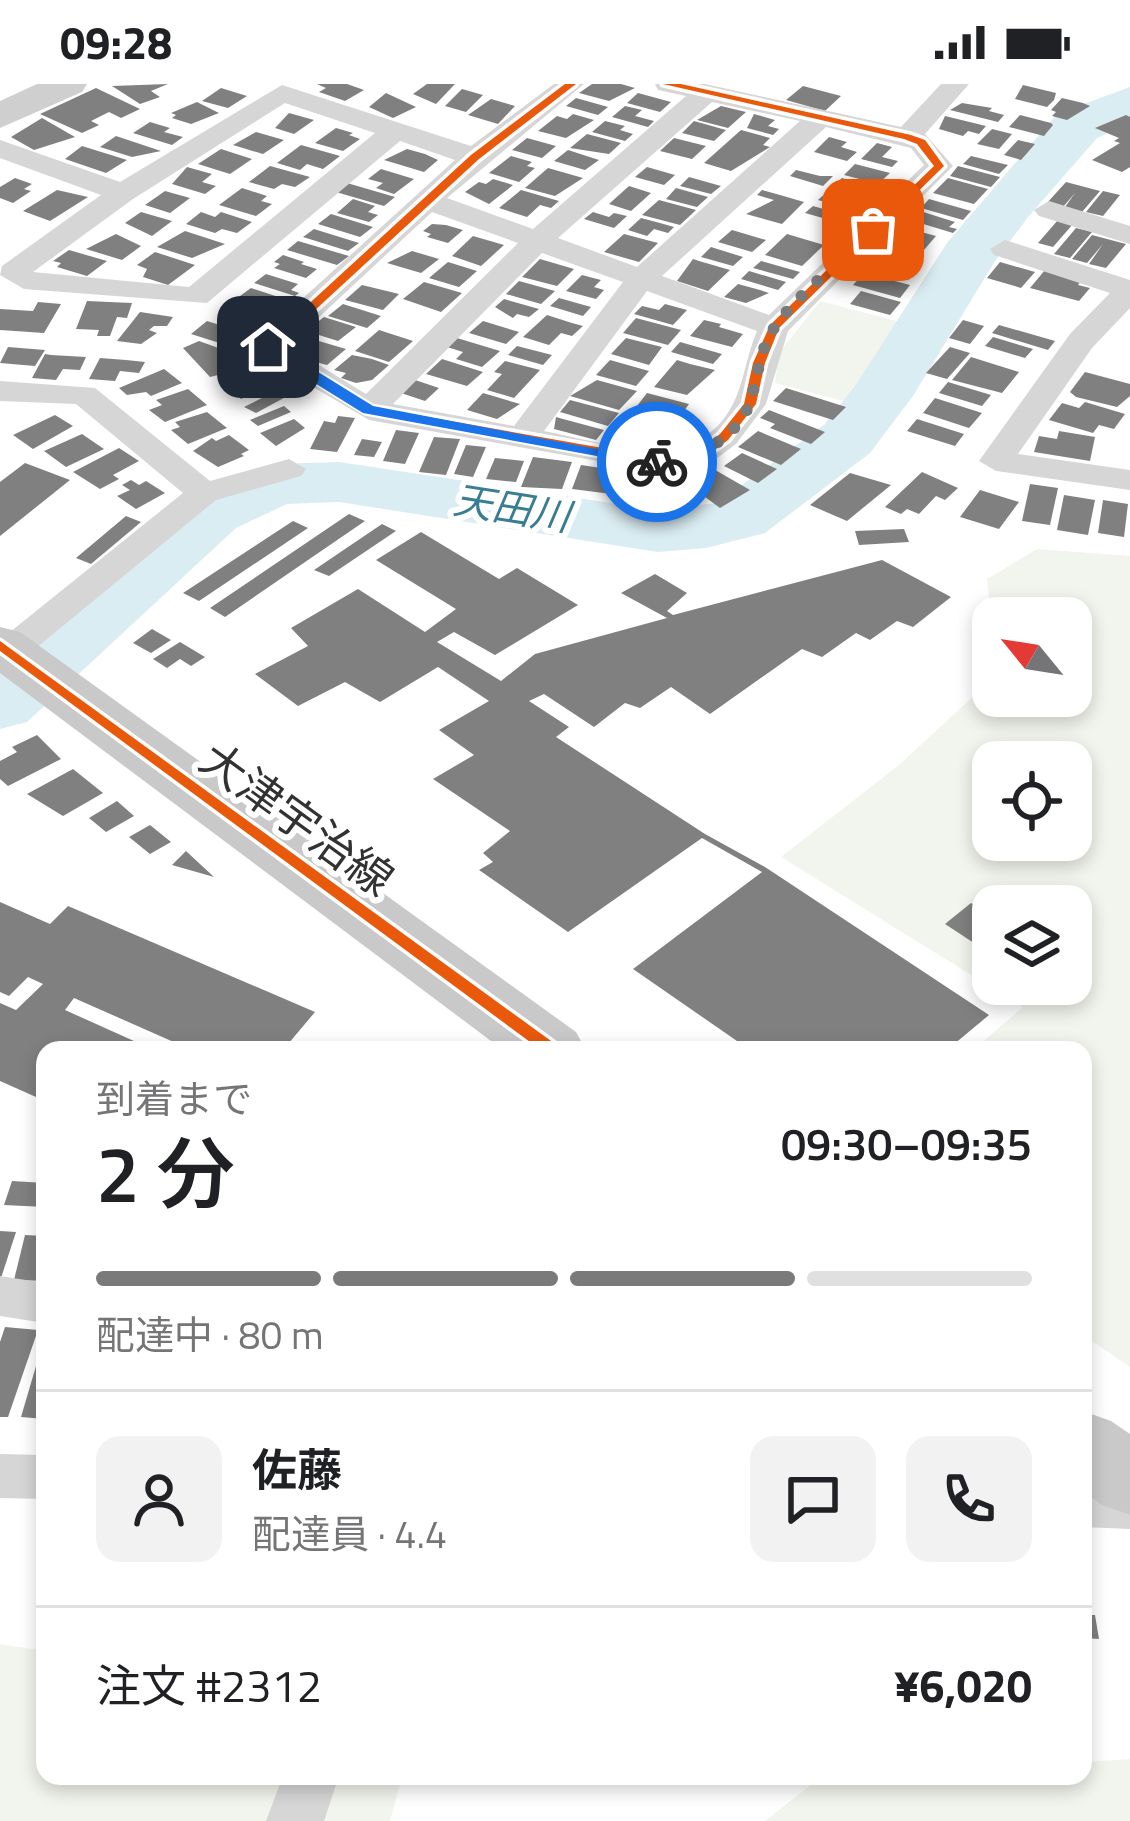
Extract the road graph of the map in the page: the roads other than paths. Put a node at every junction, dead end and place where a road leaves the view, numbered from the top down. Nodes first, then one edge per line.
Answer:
1 (68, 84) edge
2 (668, 84) edge
3 (956, 84) edge
4 (551, 91) edge
5 (706, 93) junction
6 (0, 116) edge
7 (819, 118) junction
8 (394, 130) junction
9 (908, 137) junction
10 (0, 148) edge
11 (475, 157) junction
12 (123, 193) junction
13 (429, 201) junction
14 (1049, 210) dead end
15 (1130, 235) edge
16 (538, 239) junction
17 (1005, 249) dead end
18 (6, 270) edge
19 (641, 279) junction
20 (1125, 281) edge
21 (774, 327) junction
22 (0, 391) edge
23 (369, 410) junction
24 (522, 438) junction
25 (290, 469) dead end
26 (1130, 480) edge
27 (204, 494) junction
28 (3, 652) edge
29 (540, 1041) edge
30 (0, 1296) edge
31 (36, 1302) edge
32 (1092, 1452) edge
33 (0, 1476) edge
34 (36, 1477) edge
35 (1130, 1480) edge
36 (1092, 1504) edge
37 (1130, 1506) edge
38 (307, 1785) edge
39 (295, 1821) edge

1 - 6 street
2 - 5 street
3 - 9 street
4 - 11 street
5 - 7 street
5 - 16 street
7 - 9 street
7 - 19 street
8 - 11 street
8 - 12 street
8 - 18 street
9 - 21 street
10 - 12 street
11 - 13 street
12 - 18 street
13 - 16 street
13 - 23 street
14 - 15 street
16 - 19 street
16 - 23 street
17 - 20 street
19 - 21 street
19 - 24 street
20 - 26 street
21 - 24 street
22 - 27 street
23 - 24 street
25 - 27 street
27 - 28 street
28 - 29 main road, 大津宇治線
30 - 31 street
32 - 35 main road
33 - 34 street
36 - 37 street
38 - 39 street

